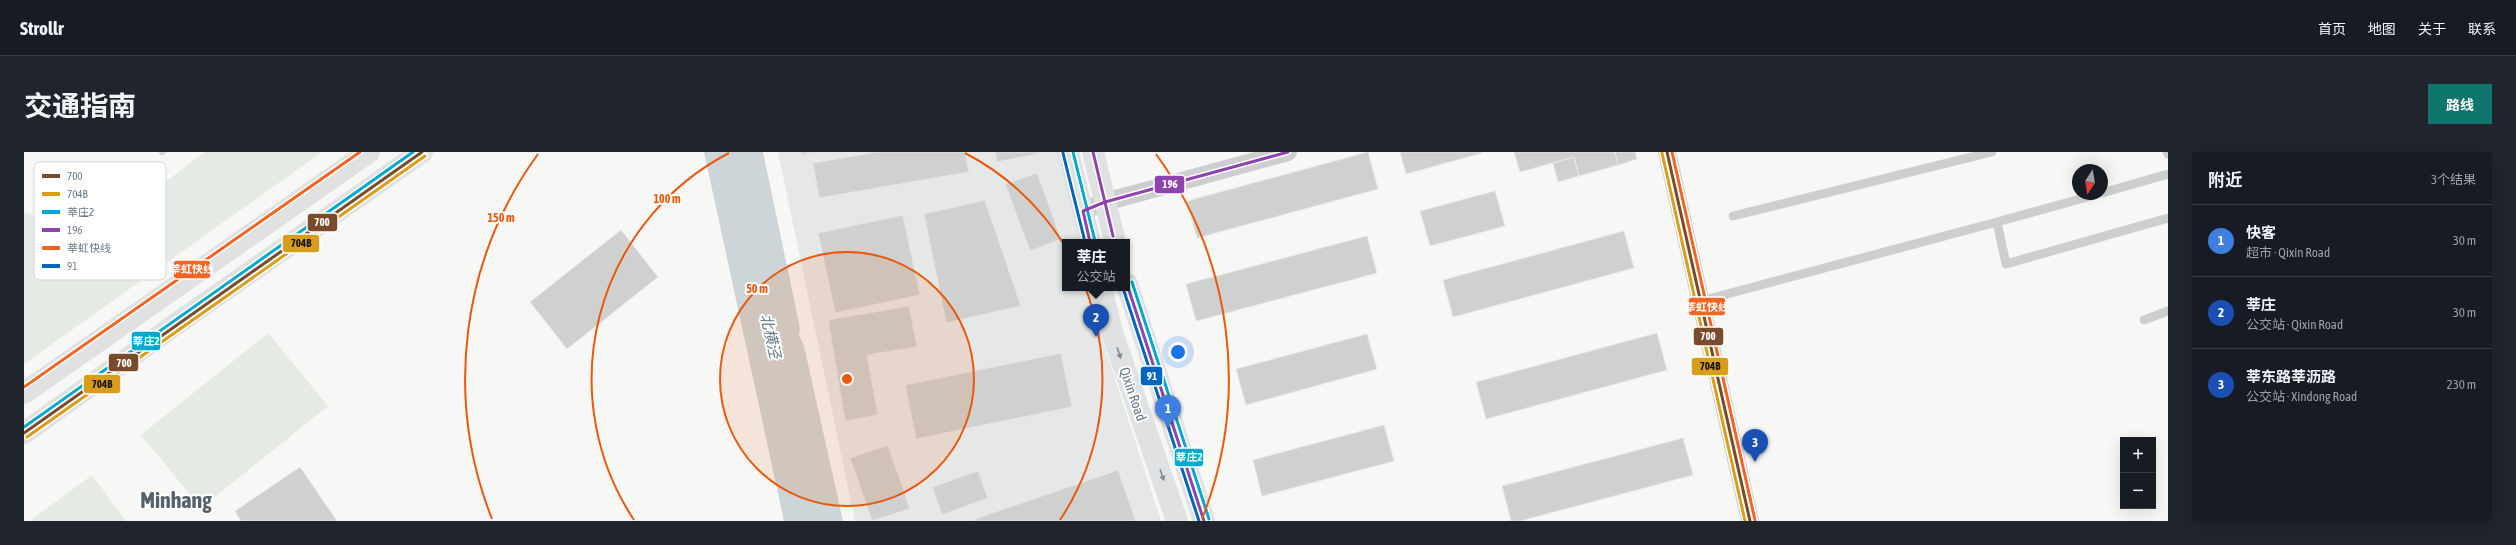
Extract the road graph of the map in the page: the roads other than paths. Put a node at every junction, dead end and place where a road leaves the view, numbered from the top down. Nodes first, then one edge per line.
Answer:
1 (369, 152) edge
2 (422, 152) edge
3 (1068, 152) edge
4 (1093, 152) edge
5 (1288, 152) edge
6 (1667, 152) edge
7 (1992, 152) edge
8 (2168, 174) edge
9 (2108, 191) edge
10 (2076, 200) edge
11 (1105, 202) junction
12 (1083, 211) junction
13 (1733, 216) dead end
14 (2168, 218) edge
15 (1997, 222) junction
16 (1089, 239) edge
17 (1114, 239) edge
18 (1102, 291) edge
19 (1129, 291) edge
20 (1701, 302) junction
21 (2168, 311) edge
22 (2144, 320) dead end
23 (24, 393) edge
24 (24, 434) edge
25 (1177, 521) edge
26 (1204, 521) edge
27 (1750, 521) edge

1 - 23 main road
2 - 24 main road
3 - 12 main road
4 - 11 main road
5 - 11 street
6 - 20 street
7 - 13 lane
8 - 9 lane
10 - 15 lane
11 - 12 street
11 - 17 main road
12 - 16 main road
14 - 15 lane
15 - 20 lane
18 -> 25 main road, Qixin Road
19 - 26 main road, Qixin Road
20 - 27 street
21 - 22 lane

